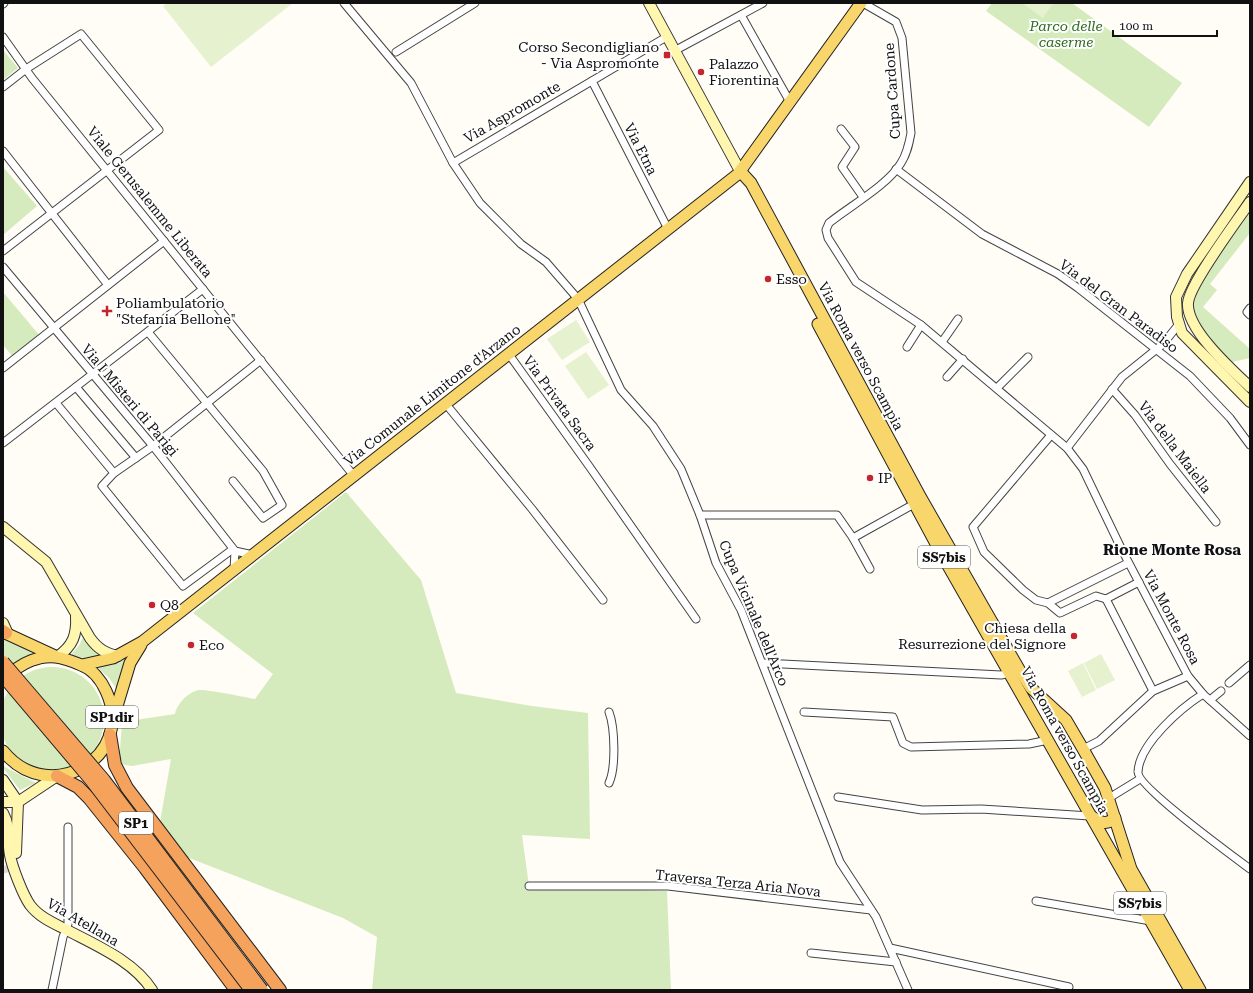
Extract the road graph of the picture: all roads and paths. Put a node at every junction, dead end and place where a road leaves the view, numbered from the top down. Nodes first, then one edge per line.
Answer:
1 (344, 3) edge
2 (473, 3) edge
3 (650, 3) edge
4 (763, 3) edge
5 (862, 3) edge
6 (741, 15) junction
7 (668, 36) junction
8 (3, 37) edge
9 (676, 50) junction
10 (396, 52) dead end
11 (26, 69) junction
12 (592, 81) junction
13 (3, 87) edge
14 (790, 102) junction
15 (841, 129) dead end
16 (3, 151) edge
17 (453, 162) junction
18 (107, 169) junction
19 (896, 170) junction
20 (740, 171) junction
21 (1250, 182) edge
22 (863, 197) junction
23 (1250, 202) edge
24 (51, 212) junction
25 (668, 229) junction
26 (164, 241) junction
27 (3, 251) edge
28 (3, 267) edge
29 (108, 285) junction
30 (203, 289) junction
31 (578, 299) junction
32 (1250, 308) edge
33 (1250, 315) edge
34 (958, 319) dead end
35 (921, 325) junction
36 (1180, 328) junction
37 (54, 329) junction
38 (148, 332) junction
39 (942, 342) junction
40 (907, 348) dead end
41 (1155, 350) junction
42 (508, 353) junction
43 (1028, 357) dead end
44 (963, 359) junction
45 (261, 360) junction
46 (3, 368) edge
47 (92, 375) junction
48 (947, 377) dead end
49 (76, 387) junction
50 (1250, 387) edge
51 (997, 388) junction
52 (1112, 389) junction
53 (1250, 402) edge
54 (56, 403) junction
55 (207, 403) junction
56 (445, 403) junction
57 (1051, 434) junction
58 (3, 443) edge
59 (1250, 445) edge
60 (153, 446) junction
61 (1067, 448) junction
62 (136, 458) junction
63 (114, 473) junction
64 (354, 476) junction
65 (233, 481) dead end
66 (916, 501) junction
67 (700, 515) junction
68 (1216, 522) dead end
69 (3, 527) edge
70 (853, 538) junction
71 (234, 550) junction
72 (252, 556) junction
73 (1128, 563) junction
74 (870, 569) dead end
75 (234, 570) junction
76 (1139, 582) junction
77 (1106, 599) junction
78 (603, 600) dead end
79 (1048, 603) junction
80 (76, 614) junction
81 (696, 619) dead end
82 (5, 631) edge
83 (142, 642) junction
84 (118, 656) junction
85 (57, 657) junction
86 (3, 662) edge
87 (763, 663) junction
88 (82, 665) junction
89 (1250, 665) edge
90 (1010, 673) junction
91 (3, 676) edge
92 (1188, 676) junction
93 (3, 683) edge
94 (1229, 683) dead end
95 (1153, 691) junction
96 (1220, 691) dead end
97 (1203, 694) junction
98 (1210, 700) junction
99 (1055, 709) junction
100 (609, 712) dead end
101 (804, 712) dead end
102 (112, 722) junction
103 (1040, 726) junction
104 (110, 735) junction
105 (1250, 736) edge
106 (1048, 740) junction
107 (1083, 749) junction
108 (5, 753) edge
109 (57, 776) junction
110 (1140, 779) junction
111 (3, 780) edge
112 (609, 783) dead end
113 (838, 797) dead end
114 (1108, 798) junction
115 (3, 802) edge
116 (18, 802) junction
117 (3, 813) edge
118 (1090, 816) junction
119 (1115, 818) junction
120 (68, 827) dead end
121 (14, 867) junction
122 (1250, 869) edge
123 (529, 886) dead end
124 (1036, 901) dead end
125 (871, 910) junction
126 (1150, 921) junction
127 (66, 930) junction
128 (890, 948) junction
129 (812, 953) dead end
130 (896, 962) junction
131 (1069, 987) dead end
132 (52, 990) edge
133 (152, 990) edge
134 (236, 990) edge
135 (251, 990) edge
136 (262, 990) edge
137 (280, 990) edge
138 (908, 990) edge
139 (1190, 990) edge
140 (1200, 990) edge

1 - 17 street, Cupa Vicinale dell'Arco
2 - 10 street
3 - 7 main road
4 - 6 street
5 - 14 main road, Via Comunale Limitone d'Arzano
5 - 19 street, Cupa Cardone
6 - 9 street
6 - 14 street
7 - 9 main road
7 - 12 street, Via Aspromonte
8 - 11 street, Viale Gerusalemme Liberata
9 - 20 main road
11 - 13 street
11 - 18 street, Viale Gerusalemme Liberata
11 - 18 street
12 - 17 street, Via Aspromonte
12 - 25 street, Via Etna
14 - 20 main road, Via Comunale Limitone d'Arzano
15 - 22 street
16 - 24 street
17 - 31 street, Cupa Vicinale dell'Arco
18 - 24 street
18 - 26 street, Viale Gerusalemme Liberata
19 - 22 street, Via Monte Rosa
19 - 41 street, Via del Gran Paradiso
20 - 25 main road, Via Comunale Limitone d'Arzano
20 - 66 main road, Via Roma verso Scampia / SS7bis
20 - 66 main road, Via Roma verso Scampia / SS7bis
21 - 36 main road
22 - 35 street, Via Monte Rosa
23 - 50 main road
24 - 27 street
24 - 29 street
25 - 31 main road, Via Comunale Limitone d'Arzano
26 - 29 street
26 - 30 street, Viale Gerusalemme Liberata
28 - 37 street, Via I Misteri di Parigi
29 - 37 street
30 - 38 street
30 - 45 street, Viale Gerusalemme Liberata
31 - 42 main road, Via Comunale Limitone d'Arzano
31 - 67 street, Cupa Vicinale dell'Arco
32 - 33 street
34 - 39 street
35 - 39 street, Via Monte Rosa
35 - 40 street
36 - 41 street
36 - 53 main road
37 - 46 street
37 - 47 street, Via I Misteri di Parigi
38 - 47 street
38 - 55 street
39 - 44 street, Via Monte Rosa
41 - 52 street
41 - 59 street, Via del Gran Paradiso
42 - 56 main road, Via Comunale Limitone d'Arzano
42 - 81 street, Via Privata Sacra
43 - 51 street
44 - 48 street
44 - 51 street, Via Monte Rosa
45 - 55 street
45 - 64 street, Viale Gerusalemme Liberata
47 - 49 street
47 - 60 street, Via I Misteri di Parigi
49 - 54 street
49 - 62 street
51 - 57 street, Via Monte Rosa
52 - 61 street
52 - 68 street, Via della Maiella
54 - 58 street
54 - 63 street
55 - 60 street
55 - 65 street
56 - 64 main road, Via Comunale Limitone d'Arzano
56 - 78 street
57 - 61 street, Via Monte Rosa
57 - 79 street
60 - 62 street
60 - 71 street, Via I Misteri di Parigi
61 - 73 street, Via Monte Rosa
62 - 63 street
63 - 71 street
64 - 72 main road, Via Comunale Limitone d'Arzano
66 - 70 street
66 - 90 main road, Via Roma verso Scampia / SS7bis
66 - 99 main road, Via Roma verso Scampia / SS7bis
67 - 70 street
67 - 87 street, Cupa Vicinale dell'Arco
69 - 80 main road
70 - 74 street
71 - 72 street
71 - 75 street
72 - 75 main road, Via Comunale Limitone d'Arzano
73 - 76 street, Via Monte Rosa
73 - 79 street
75 - 83 main road, Via Comunale Limitone d'Arzano
76 - 77 street
76 - 92 street, Via Monte Rosa
77 - 79 street
77 - 95 street
80 - 84 main road
80 - 85 main road
82 - 85 main road, SP1dir
83 - 84 main road
83 - 102 main road
84 - 88 main road
85 - 88 main road, SP1dir
85 - 93 main road, SP1dir
86 - 136 highway, SP1, bridge
87 - 90 street
87 - 125 street, Cupa Vicinale dell'Arco
88 - 102 main road, SP1dir
89 - 94 street
90 - 103 main road, Via Roma verso Scampia / SS7bis
91 - 135 highway, SP1, bridge
92 - 95 street
92 - 97 street, Via Monte Rosa
95 - 107 street
96 - 98 street
97 - 98 street, Via Monte Rosa
97 - 110 street
98 - 105 street, Via Monte Rosa
99 - 103 main road
99 - 107 main road, Via Roma verso Scampia
100 - 112 street
101 - 106 street
102 - 104 main road, SP1dir
103 - 106 main road, Via Roma verso Scampia
104 - 109 main road, SP1dir
104 - 137 highway
106 - 118 main road, Via Roma verso Scampia
107 - 114 main road, Via Roma verso Scampia
108 - 109 main road, SP1dir
109 - 116 main road
109 - 134 highway
110 - 114 street
110 - 122 street
111 - 116 main road
113 - 118 street
114 - 119 main road, Via Roma verso Scampia
115 - 116 main road
116 - 121 main road, Via Atellana
117 - 121 main road, Via Atellana
118 - 119 main road
118 - 126 main road, Via Roma verso Scampia / SS7bis
119 - 140 main road, Via Roma verso Scampia / SS7bis
120 - 127 street
121 - 127 main road, Via Atellana
123 - 125 street, Traversa Terza Aria Nova
124 - 126 street
125 - 128 street, Cupa Vicinale dell'Arco
126 - 139 main road, Via Roma verso Scampia / SS7bis
127 - 132 street
127 - 133 main road, Via Atellana
128 - 130 street, Cupa Vicinale dell'Arco
128 - 131 street
129 - 130 street
130 - 138 street, Cupa Vicinale dell'Arco

